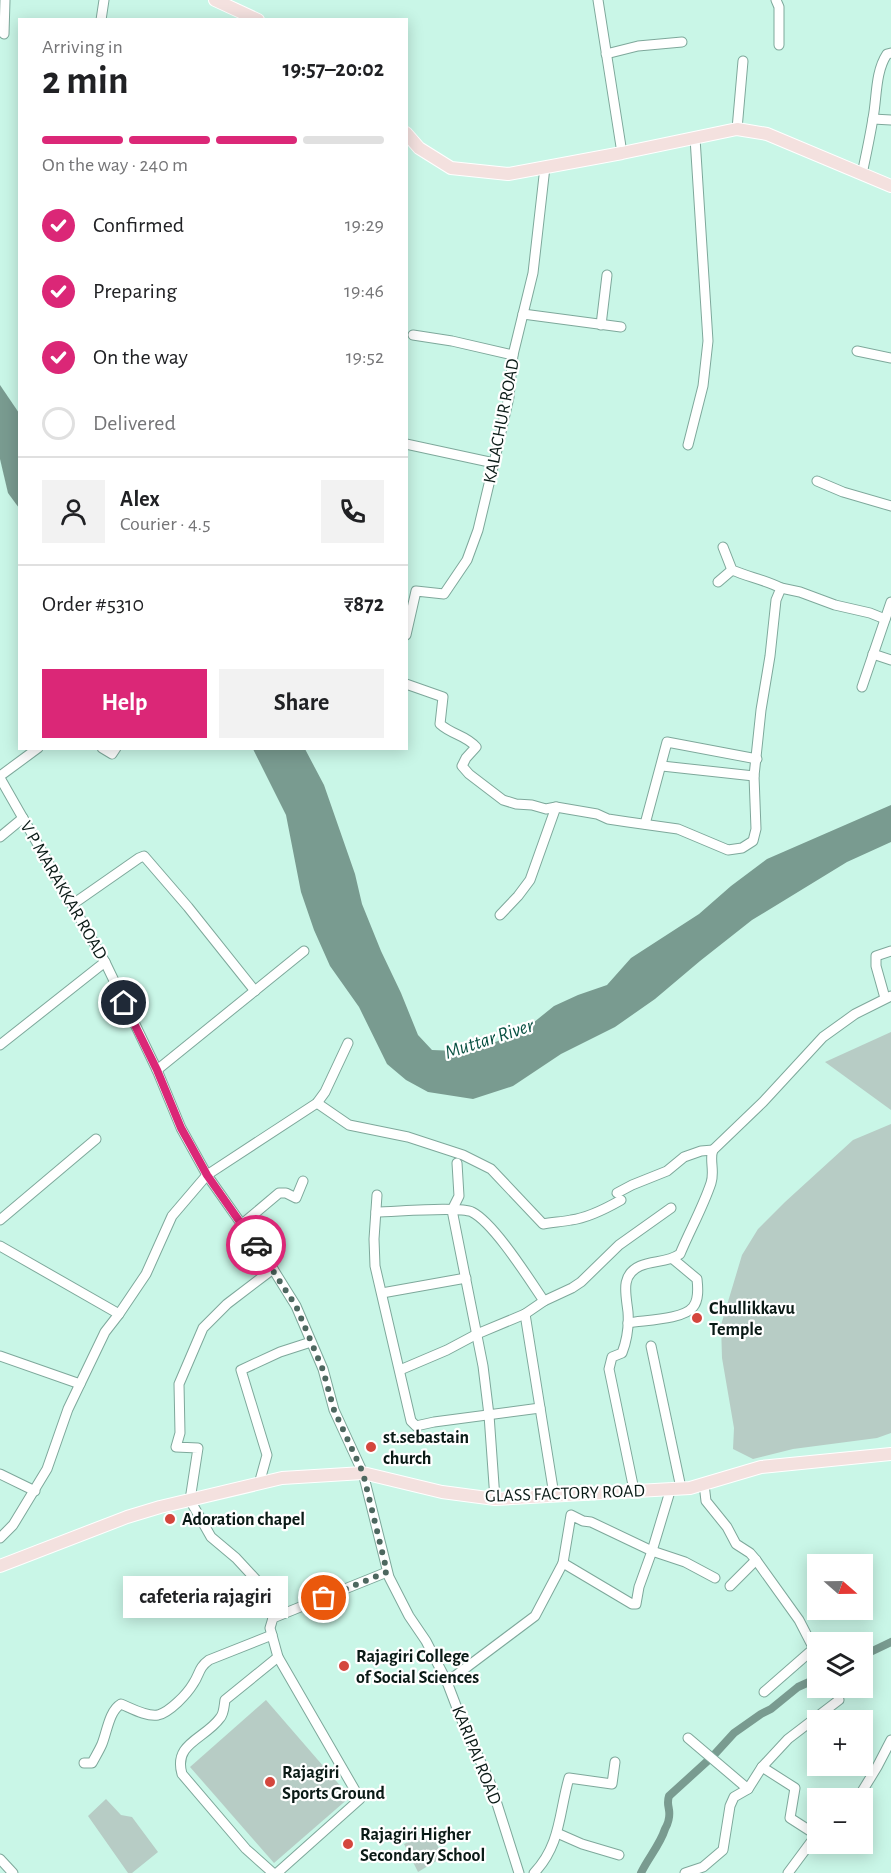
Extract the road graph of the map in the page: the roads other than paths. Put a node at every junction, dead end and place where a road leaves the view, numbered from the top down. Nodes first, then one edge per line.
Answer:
1 (5, 0) edge
2 (104, 0) edge
3 (215, 0) edge
4 (598, 0) edge
5 (776, 0) edge
6 (101, 18) edge
7 (254, 18) edge
8 (4, 34) dead end
9 (682, 42) dead end
10 (779, 45) dead end
11 (891, 53) edge
12 (606, 54) junction
13 (743, 62) dead end
14 (873, 119) junction
15 (891, 120) edge
16 (737, 129) junction
17 (408, 135) edge
18 (695, 138) junction
19 (622, 153) junction
20 (545, 167) junction
21 (862, 174) junction
22 (891, 186) edge
23 (607, 275) dead end
24 (523, 314) junction
25 (601, 325) junction
26 (621, 327) dead end
27 (413, 335) dead end
28 (857, 351) dead end
29 (513, 355) junction
30 (891, 358) edge
31 (408, 444) edge
32 (688, 445) dead end
33 (494, 462) junction
34 (818, 481) dead end
35 (891, 506) edge
36 (723, 547) dead end
37 (732, 570) junction
38 (718, 582) dead end
39 (781, 588) junction
40 (891, 602) edge
41 (885, 619) junction
42 (408, 626) edge
43 (873, 654) junction
44 (891, 660) edge
45 (408, 685) edge
46 (862, 687) dead end
47 (36, 750) edge
48 (757, 759) junction
49 (662, 766) junction
50 (0, 777) edge
51 (754, 777) junction
52 (556, 807) junction
53 (23, 818) junction
54 (645, 824) junction
55 (0, 837) edge
56 (74, 904) junction
57 (500, 915) dead end
58 (304, 951) dead end
59 (891, 951) edge
60 (105, 962) junction
61 (255, 991) junction
62 (888, 997) edge
63 (348, 1043) dead end
64 (0, 1045) edge
65 (157, 1070) junction
66 (317, 1103) junction
67 (96, 1139) dead end
68 (713, 1150) junction
69 (457, 1163) dead end
70 (207, 1175) junction
71 (303, 1181) dead end
72 (378, 1195) dead end
73 (671, 1208) dead end
74 (452, 1210) junction
75 (376, 1212) junction
76 (0, 1220) edge
77 (241, 1225) junction
78 (0, 1246) edge
79 (673, 1259) junction
80 (273, 1269) junction
81 (466, 1278) junction
82 (382, 1293) junction
83 (544, 1301) junction
84 (119, 1314) junction
85 (525, 1314) junction
86 (628, 1323) junction
87 (477, 1334) junction
88 (311, 1341) junction
89 (651, 1346) dead end
90 (0, 1356) edge
91 (400, 1370) junction
92 (80, 1384) junction
93 (540, 1408) junction
94 (489, 1415) junction
95 (891, 1454) edge
96 (363, 1473) junction
97 (0, 1474) edge
98 (259, 1484) junction
99 (704, 1484) junction
100 (676, 1488) junction
101 (633, 1490) junction
102 (35, 1491) junction
103 (574, 1494) junction
104 (554, 1495) junction
105 (495, 1499) junction
106 (190, 1500) junction
107 (571, 1515) junction
108 (0, 1538) edge
109 (652, 1551) junction
110 (756, 1560) junction
111 (563, 1563) junction
112 (0, 1566) edge
113 (387, 1572) junction
114 (715, 1578) dead end
115 (730, 1586) dead end
116 (273, 1618) junction
117 (272, 1635) junction
118 (807, 1635) edge
119 (807, 1654) edge
120 (278, 1657) junction
121 (447, 1682) junction
122 (764, 1692) dead end
123 (838, 1698) edge
124 (688, 1738) dead end
125 (891, 1740) edge
126 (615, 1762) dead end
127 (84, 1763) dead end
128 (762, 1767) junction
129 (864, 1788) edge
130 (748, 1789) junction
131 (807, 1830) edge
132 (557, 1833) junction
133 (807, 1847) edge
134 (619, 1855) dead end
135 (0, 1859) edge
136 (13, 1873) edge
137 (275, 1873) edge
138 (519, 1873) edge
139 (534, 1873) edge
140 (685, 1873) edge
141 (788, 1873) edge

1 - 8 street
2 - 6 street
3 - 7 main road
4 - 12 street
5 - 10 street
9 - 12 street
11 - 14 street
12 - 19 street
13 - 16 street
14 - 15 street
14 - 21 street
16 - 18 main road
16 - 21 main road
17 - 20 main road
18 - 19 main road
18 - 32 street
19 - 20 main road
20 - 24 street, KALACHUR ROAD
21 - 22 main road
23 - 25 street
24 - 25 street
24 - 29 street, KALACHUR ROAD
25 - 26 street
27 - 29 street
28 - 30 street
29 - 33 street, KALACHUR ROAD
31 - 33 street
33 - 42 street, KALACHUR ROAD
34 - 35 street
36 - 37 street
37 - 38 street
37 - 39 street
39 - 41 street
39 - 48 street
40 - 41 street
41 - 43 street
43 - 44 street
43 - 46 street
45 - 52 street
47 - 50 street
48 - 49 street
48 - 51 street
49 - 51 street
49 - 54 street
50 - 53 street, V P MARAKKAR ROAD
51 - 54 street
52 - 54 street
52 - 57 street
53 - 55 street
53 - 56 street, V P MARAKKAR ROAD
56 - 60 street, V P MARAKKAR ROAD
56 - 61 street
58 - 61 street
59 - 62 street
60 - 64 street
60 - 65 street, V P MARAKKAR ROAD
61 - 65 street
62 - 68 street
63 - 66 street
65 - 70 street, V P MARAKKAR ROAD
66 - 68 street
66 - 70 street
67 - 76 street
68 - 79 street
69 - 74 street
70 - 77 street, V P MARAKKAR ROAD
70 - 84 street
71 - 77 street
72 - 75 street
73 - 83 street
74 - 75 street
74 - 81 street
74 - 83 street
75 - 82 street
77 - 80 street, KARIPAI ROAD
78 - 84 street
79 - 86 street
79 - 86 street
80 - 88 street, KARIPAI ROAD
80 - 106 street
81 - 82 street
81 - 87 street
82 - 91 street
83 - 85 street
84 - 92 street
85 - 87 street
85 - 93 street
86 - 101 street
87 - 91 street
87 - 94 street
88 - 96 street, KARIPAI ROAD
88 - 98 street
89 - 100 street
90 - 92 street
91 - 94 street
92 - 102 street
93 - 94 street
93 - 104 street
94 - 105 street
95 - 99 main road, GLASS FACTORY ROAD
96 - 98 main road, GLASS FACTORY ROAD
96 - 105 main road, GLASS FACTORY ROAD
96 - 113 street, KARIPAI ROAD
97 - 102 street
98 - 106 main road, GLASS FACTORY ROAD
99 - 100 main road, GLASS FACTORY ROAD
99 - 110 street
100 - 101 main road, GLASS FACTORY ROAD
100 - 109 street
101 - 103 main road, GLASS FACTORY ROAD
102 - 108 street
103 - 104 main road, GLASS FACTORY ROAD
103 - 107 street
104 - 105 main road, GLASS FACTORY ROAD
106 - 112 main road, GLASS FACTORY ROAD
106 - 116 street
107 - 109 street
107 - 111 street
109 - 111 street
109 - 114 street
110 - 115 street
110 - 118 street
111 - 121 street
113 - 116 street
113 - 121 street, KARIPAI ROAD
116 - 117 street
117 - 120 street
117 - 127 street
119 - 122 street
120 - 137 street
120 - 137 street
121 - 138 street, KARIPAI ROAD
123 - 128 street
124 - 130 street
125 - 129 street
126 - 132 street
128 - 130 street
128 - 131 street
130 - 140 street
132 - 134 street
132 - 139 street
133 - 141 street
135 - 136 street

